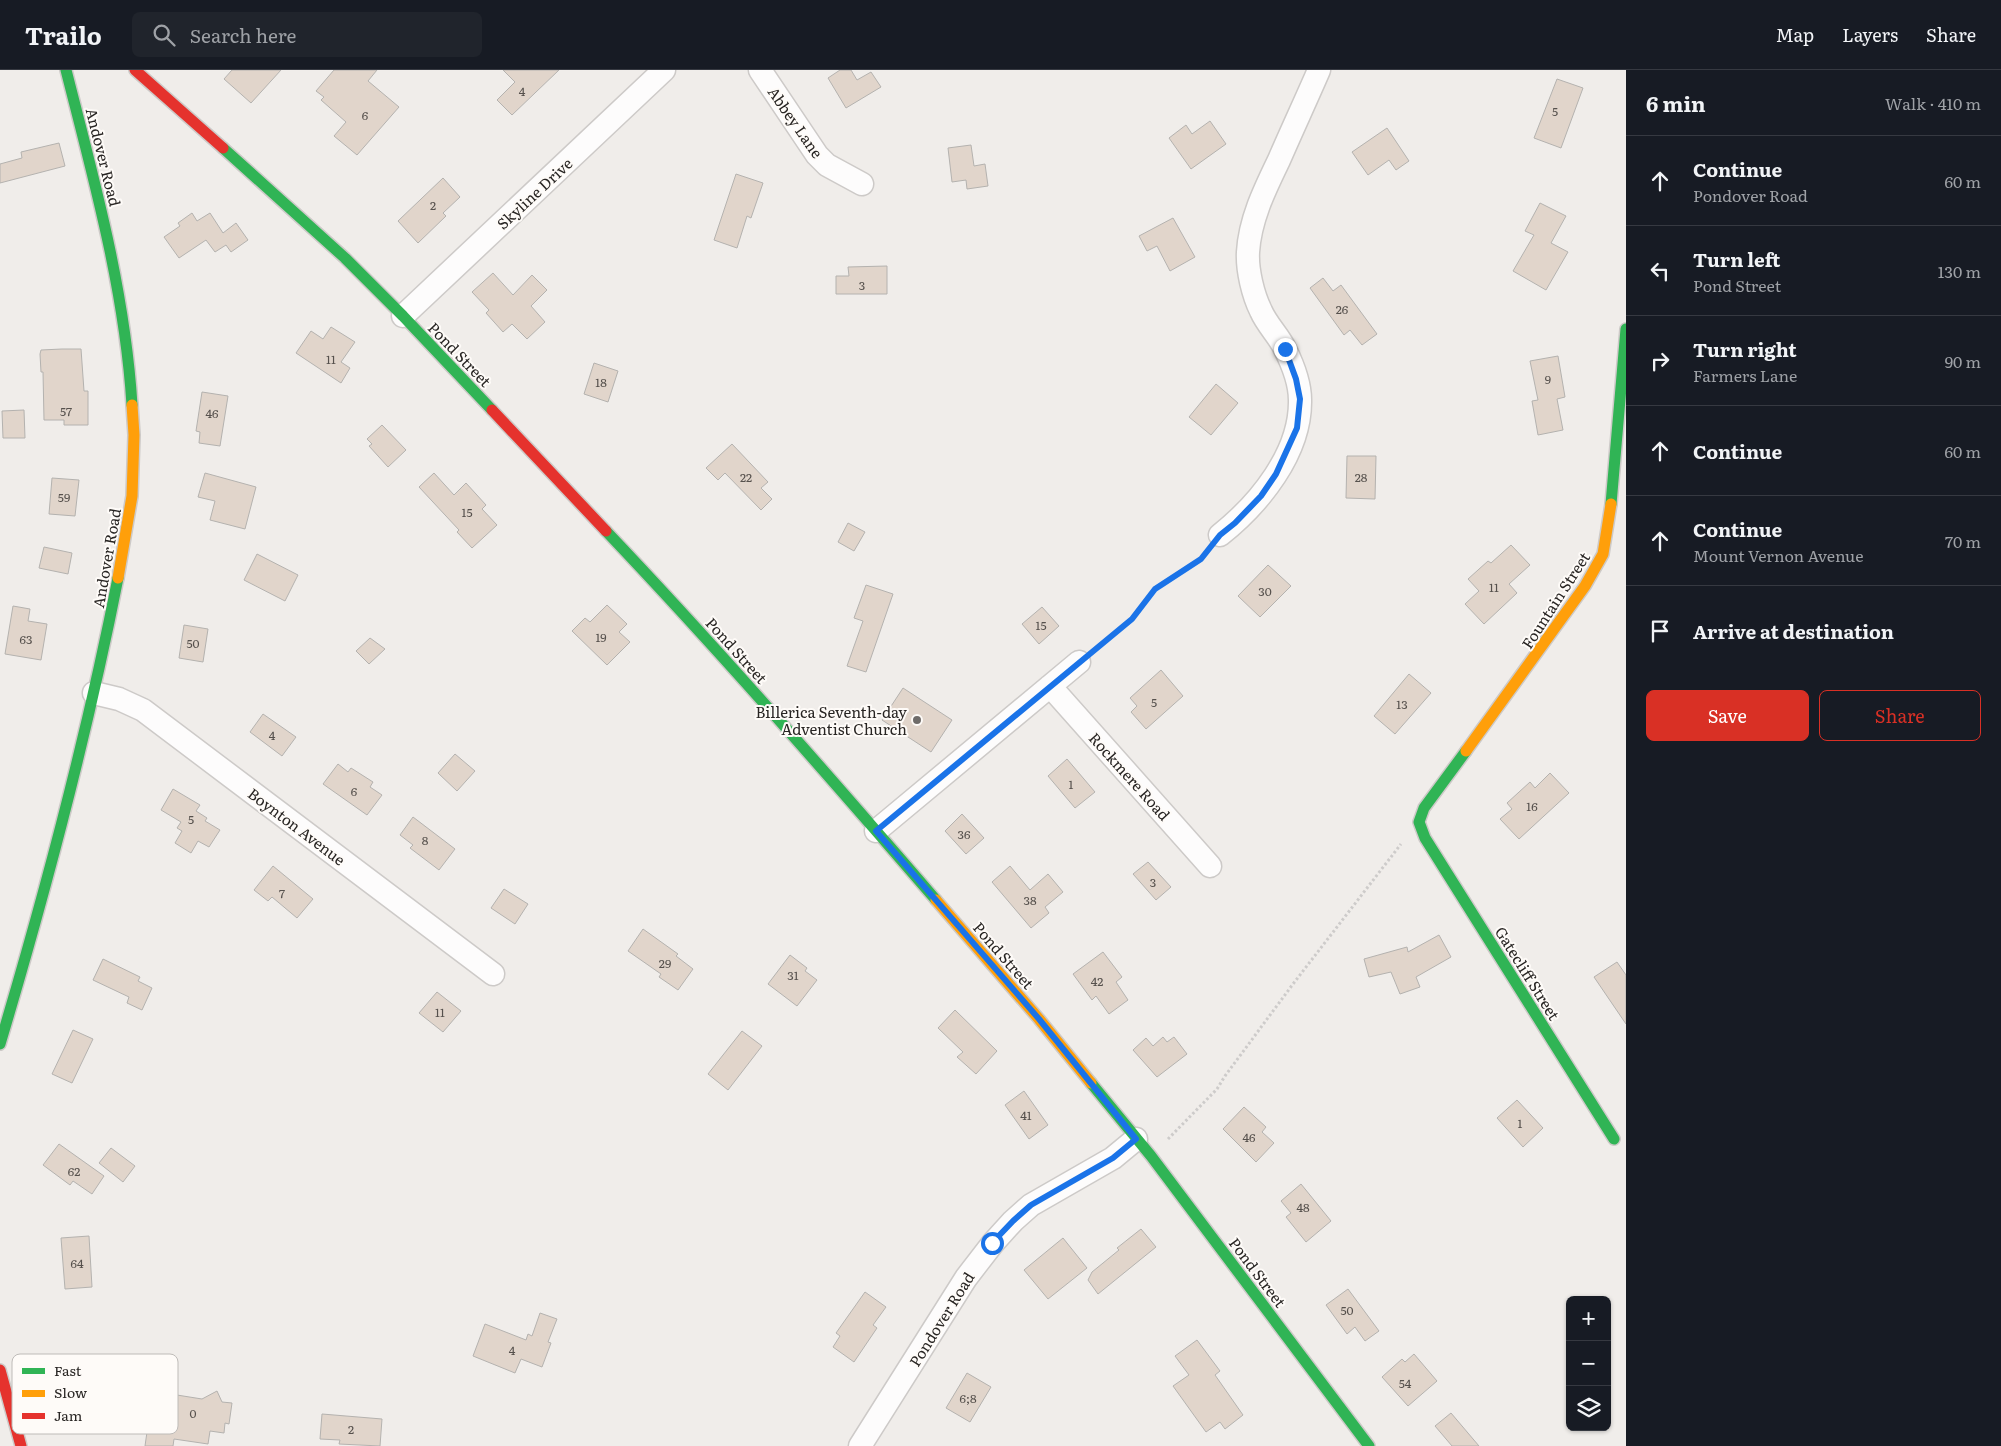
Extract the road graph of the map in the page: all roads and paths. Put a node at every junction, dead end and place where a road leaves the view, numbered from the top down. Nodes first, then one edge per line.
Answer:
1 (66, 70) edge
2 (135, 70) edge
3 (664, 70) edge
4 (760, 70) edge
5 (1319, 70) edge
6 (862, 184) dead end
7 (403, 316) junction
8 (1626, 329) edge
9 (1220, 535) joint
10 (1079, 662) joint
11 (1050, 686) junction
12 (94, 692) junction
13 (1418, 822) junction
14 (876, 831) junction
15 (1210, 866) dead end
16 (493, 974) dead end
17 (0, 1044) edge
18 (1136, 1139) junction
19 (1614, 1139) dead end
20 (1151, 1156) junction
21 (0, 1370) edge
22 (12, 1413) edge
23 (860, 1446) edge
24 (1369, 1446) edge

1 - 12 street, Andover Road
2 - 7 street, Pond Street
3 - 7 street, Skyline Drive
4 - 6 street, Abbey Lane
5 - 9 street
7 - 14 street, Pond Street
8 - 13 street, Fountain Street
9 - 10 path
10 - 11 street
11 - 14 street
11 - 15 street, Rockmere Road
12 - 16 street, Boynton Avenue
12 - 17 street, Andover Road
13 - 19 street, Gatecliff Street
13 - 20 path
14 - 18 street, Pond Street
18 - 20 street, Pond Street
18 - 23 street, Pondover Road
20 - 24 street, Pond Street
21 - 22 street

